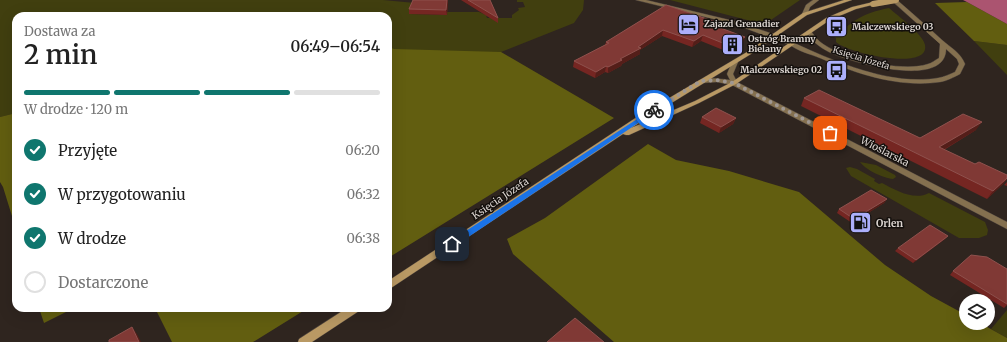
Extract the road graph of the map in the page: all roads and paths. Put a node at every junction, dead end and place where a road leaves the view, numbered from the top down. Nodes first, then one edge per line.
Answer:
1 (639, 0) edge
2 (816, 0) edge
3 (849, 0) edge
4 (895, 0) edge
5 (805, 14) junction
6 (809, 32) junction
7 (774, 36) junction
8 (792, 44) junction
9 (943, 44) junction
10 (735, 62) junction
11 (701, 81) junction
12 (734, 83) junction
13 (606, 142) junction
14 (1007, 226) edge
15 (392, 283) edge
16 (349, 312) edge
17 (303, 342) edge

1 - 7 street
2 - 5 street, Księcia Józefa
3 - 5 main road
4 - 6 main road, bridge
4 - 9 street, Księcia Józefa
5 - 7 main road, Księcia Józefa
6 - 8 main road, Księcia Józefa
6 - 9 street, Księcia Józefa
7 - 8 street, Księcia Józefa
7 - 10 main road, Księcia Józefa
8 - 9 street, Księcia Józefa
8 - 12 main road, Księcia Józefa
10 - 11 main road, Księcia Józefa
10 - 12 street
11 - 12 street, Wioślarska
11 - 13 main road, Księcia Józefa
12 - 13 main road, Księcia Józefa
12 - 14 street, Wioślarska
13 - 15 main road, Księcia Józefa
16 - 17 main road

